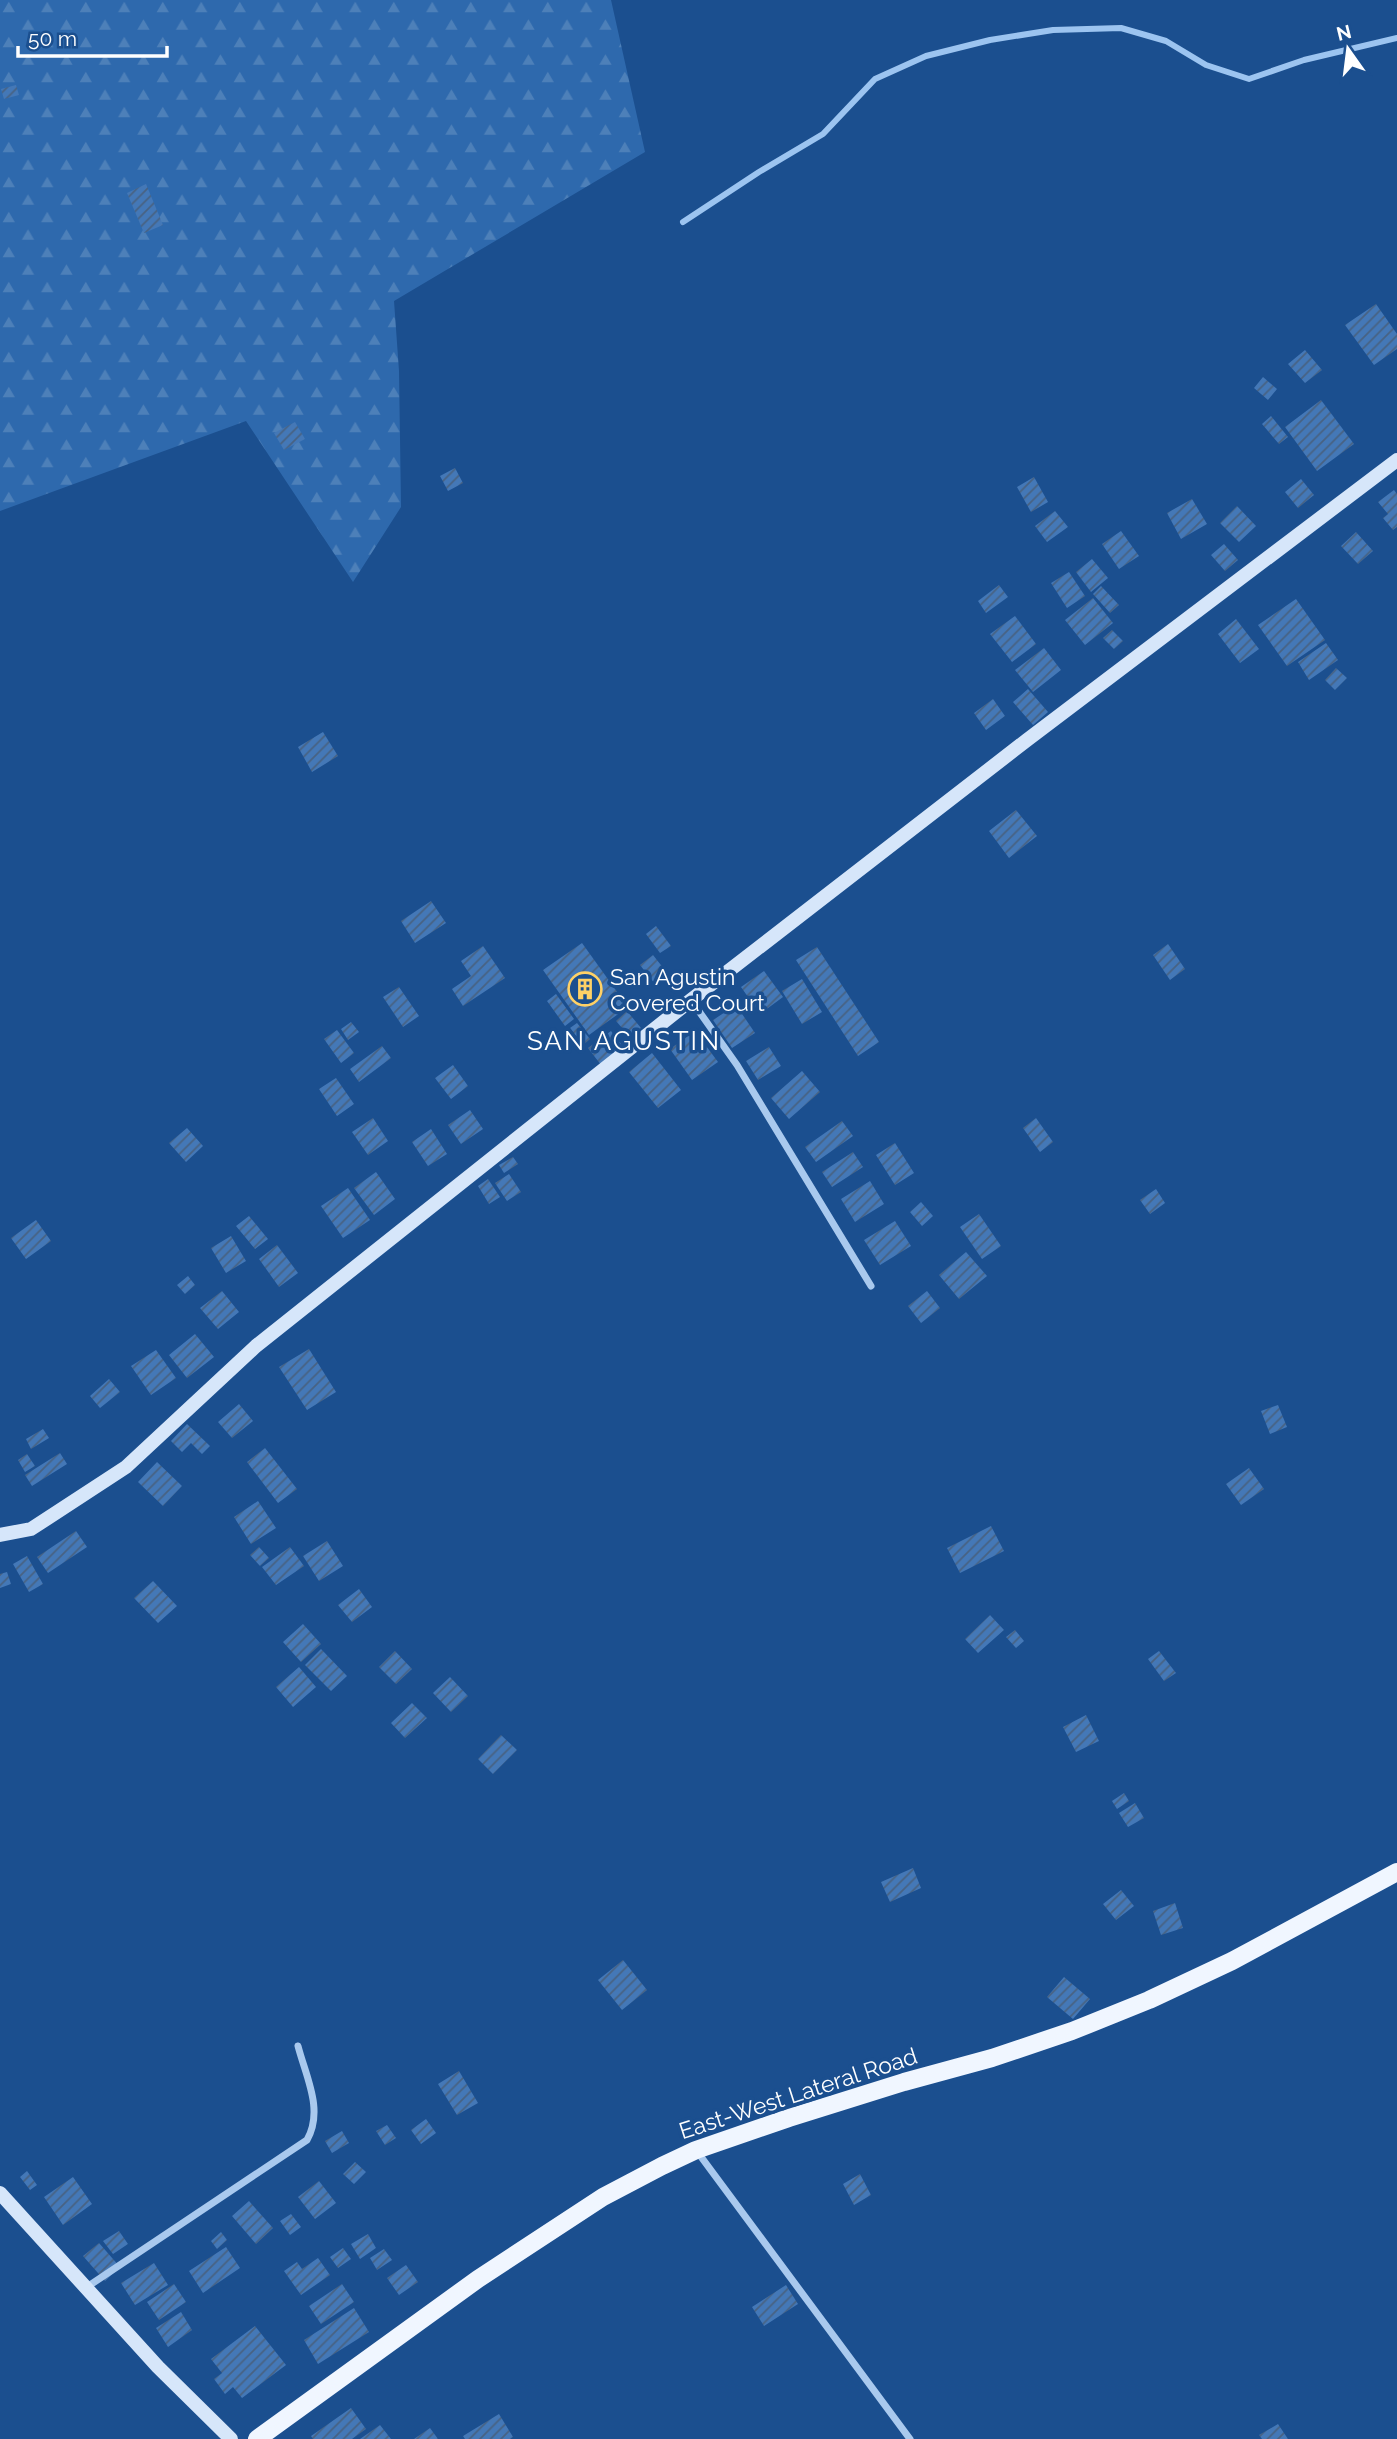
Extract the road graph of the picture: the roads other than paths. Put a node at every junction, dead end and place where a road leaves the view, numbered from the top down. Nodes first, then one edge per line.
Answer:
1 (1397, 460) edge
2 (691, 1000) junction
3 (871, 1286) dead end
4 (0, 1535) edge
5 (1397, 1872) edge
6 (299, 2046) dead end
7 (696, 2150) junction
8 (0, 2193) edge
9 (86, 2288) junction
10 (231, 2439) edge
11 (257, 2439) edge
12 (911, 2439) edge

1 - 2 street
2 - 3 street
2 - 4 street
5 - 7 main road, East-West Lateral Road
6 - 9 street
7 - 11 main road, East-West Lateral Road
7 - 12 street
8 - 9 street
9 - 10 street

